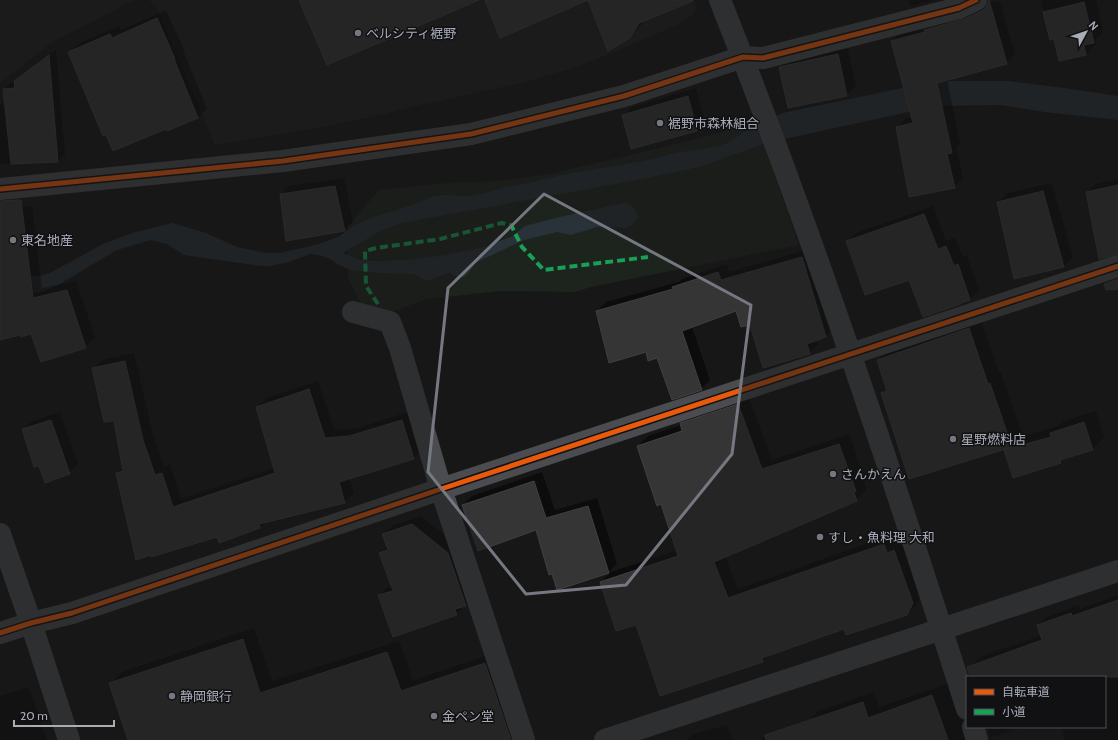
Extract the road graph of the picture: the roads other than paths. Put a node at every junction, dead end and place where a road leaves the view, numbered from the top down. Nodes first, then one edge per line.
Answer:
1 (720, 0) edge
2 (976, 0) edge
3 (743, 57) junction
4 (0, 189) edge
5 (1118, 266) edge
6 (354, 312) dead end
7 (850, 355) junction
8 (441, 489) junction
9 (0, 534) edge
10 (1118, 571) edge
11 (31, 623) junction
12 (942, 629) junction
13 (0, 633) edge
14 (966, 705) edge
15 (973, 728) edge
16 (69, 740) edge
17 (524, 740) edge
18 (606, 740) edge
19 (977, 740) edge

1 - 3 street
2 - 3 street
3 - 4 street
3 - 7 street
5 - 7 street
6 - 8 street
7 - 8 street
7 - 12 street
8 - 11 street
8 - 17 street
9 - 11 street
10 - 12 street
11 - 13 street
11 - 16 street
12 - 14 street
12 - 18 street
15 - 19 street

